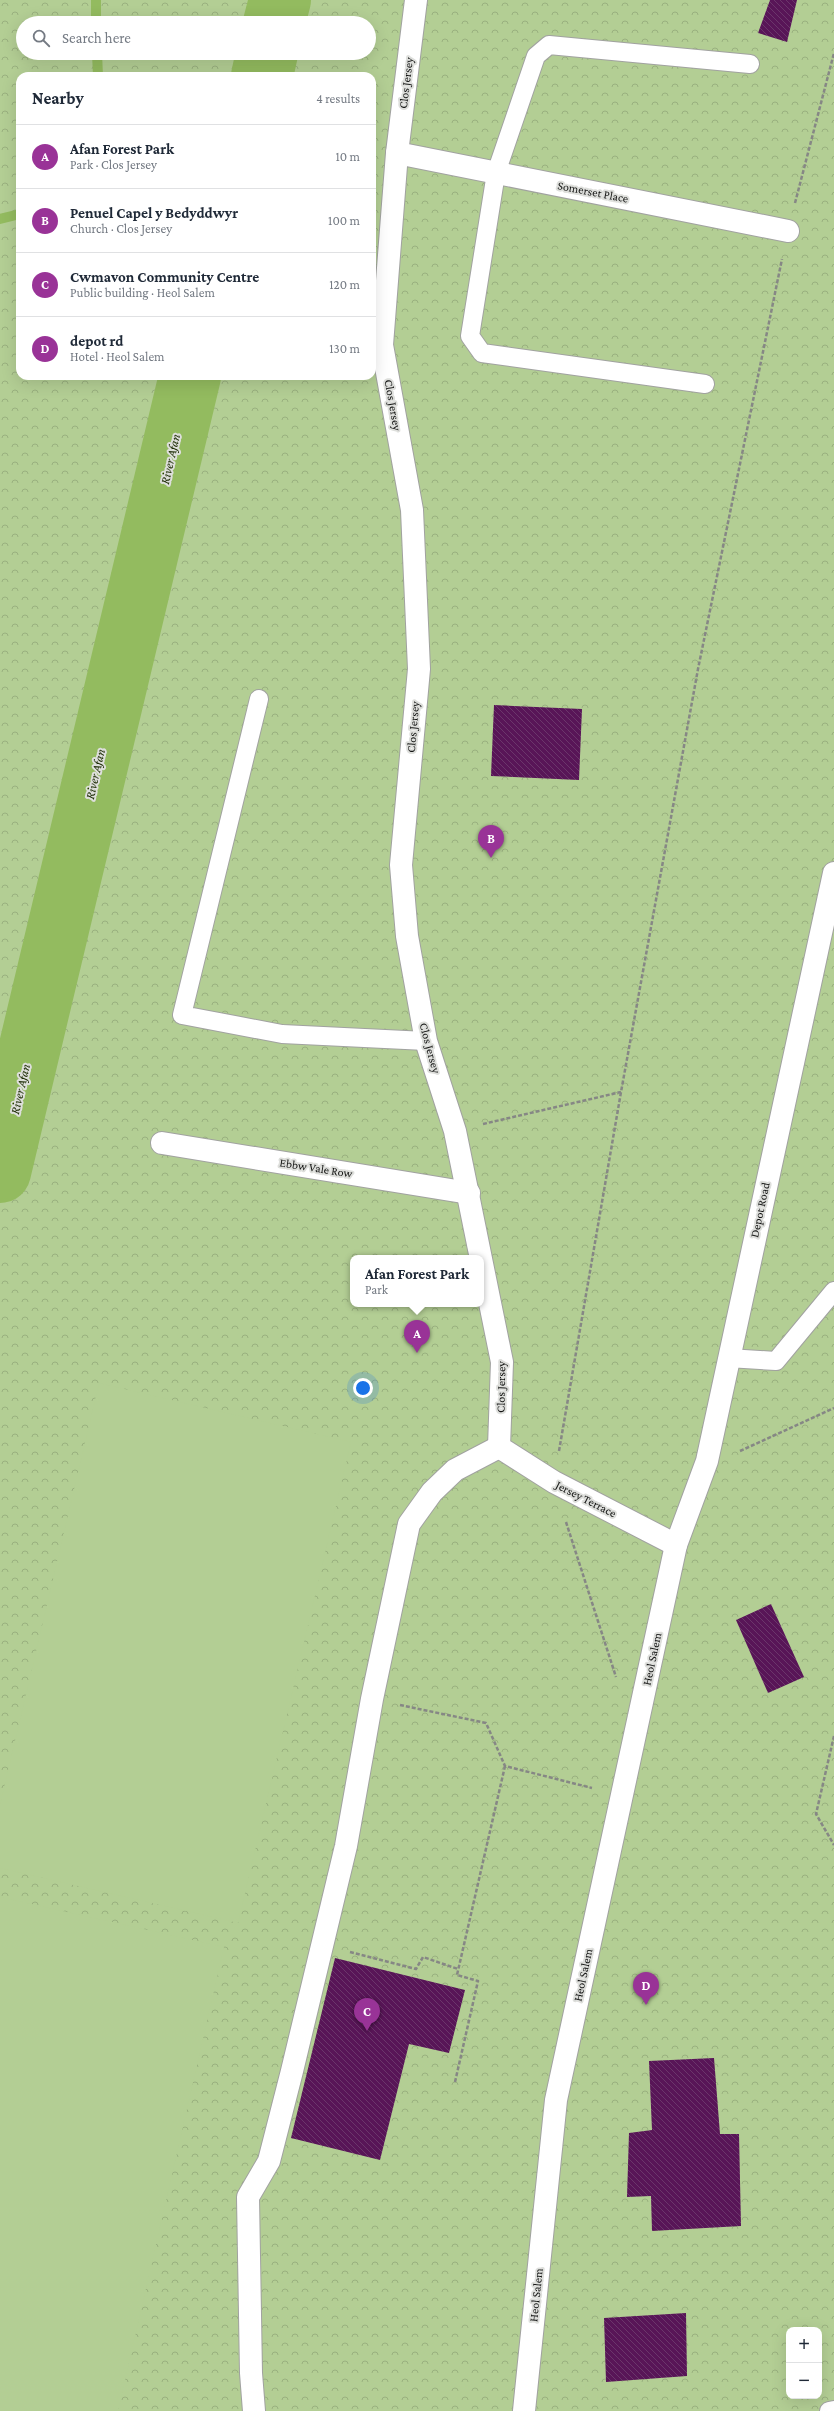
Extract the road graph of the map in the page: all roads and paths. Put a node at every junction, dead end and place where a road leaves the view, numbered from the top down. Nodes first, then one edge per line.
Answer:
1 (416, 0) edge
2 (834, 53) edge
3 (750, 64) dead end
4 (397, 153) junction
5 (496, 173) junction
6 (788, 231) junction
7 (705, 384) dead end
8 (259, 699) dead end
9 (834, 873) edge
10 (426, 1042) junction
11 (621, 1092) junction
12 (456, 1131) junction
13 (162, 1143) dead end
14 (469, 1193) junction
15 (481, 1255) edge
16 (484, 1270) edge
17 (834, 1291) edge
18 (728, 1358) junction
19 (834, 1408) edge
20 (499, 1447) junction
21 (707, 1461) junction
22 (554, 1482) junction
23 (676, 1545) junction
24 (618, 1684) dead end
25 (372, 1699) junction
26 (834, 1736) edge
27 (505, 1766) junction
28 (622, 1796) junction
29 (834, 1845) edge
30 (322, 1944) junction
31 (458, 1969) junction
32 (455, 2082) dead end
33 (834, 2410) edge
34 (254, 2411) edge
35 (524, 2411) edge
36 (830, 2411) edge

1 - 4 street, Clos Jersey
2 - 6 path
3 - 5 lane
4 - 5 street, Somerset Place
4 - 10 street, Clos Jersey
5 - 6 street, Somerset Place
5 - 7 lane
6 - 11 path
8 - 10 lane
9 - 18 street, Depot Road
10 - 12 street, Clos Jersey
11 - 12 path
11 - 22 path
12 - 14 street, Clos Jersey
13 - 14 street, Ebbw Vale Row
14 - 15 street, Clos Jersey
16 - 20 street, Clos Jersey
17 - 18 lane
18 - 21 street, Depot Road
19 - 21 path
20 - 22 street, Jersey Terrace
20 - 25 street
21 - 23 street, Depot Road
22 - 23 street, Jersey Terrace
22 - 24 path
23 - 28 street, Heol Salem
25 - 27 path
25 - 30 street
26 - 29 path
27 - 28 path
27 - 31 path
28 - 35 street, Heol Salem
30 - 31 path
30 - 34 street
31 - 32 path
33 - 36 lane

